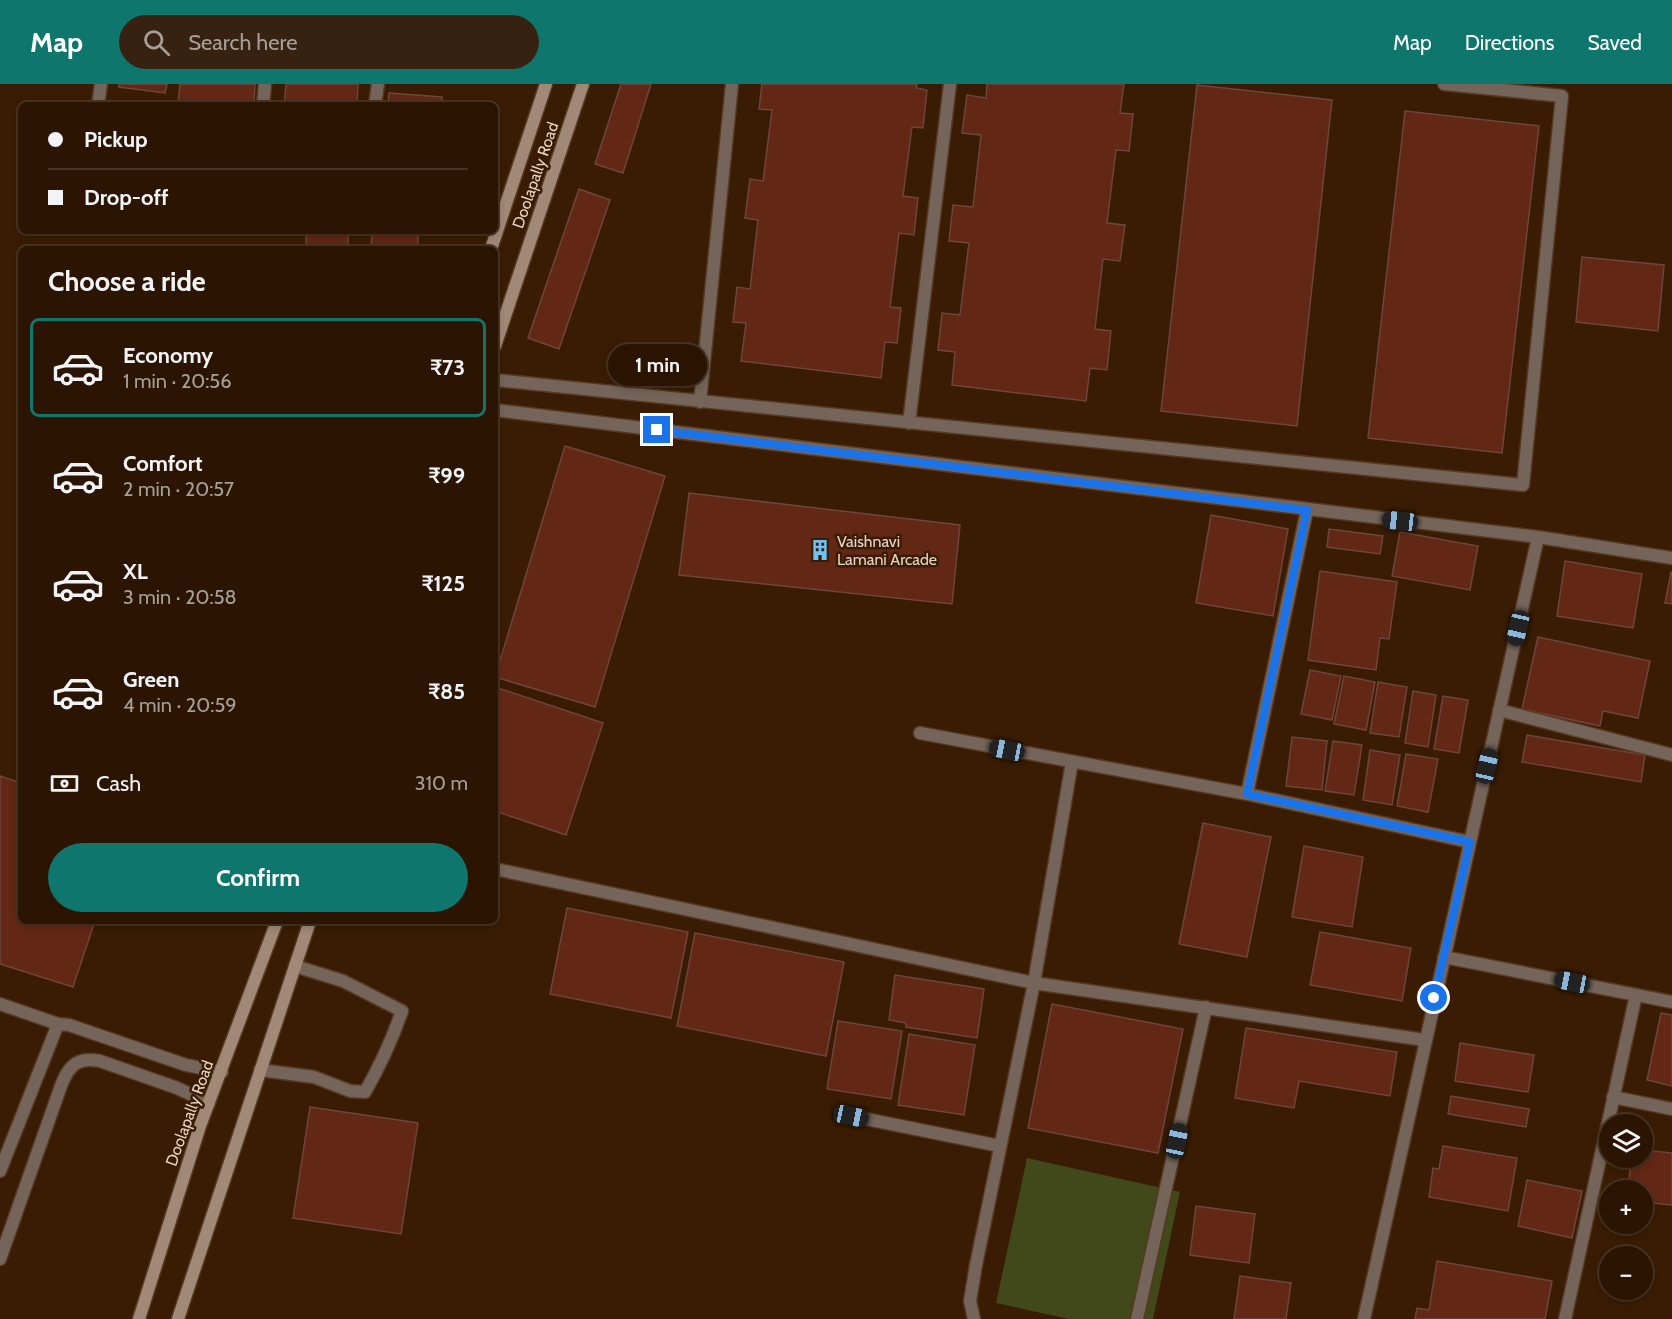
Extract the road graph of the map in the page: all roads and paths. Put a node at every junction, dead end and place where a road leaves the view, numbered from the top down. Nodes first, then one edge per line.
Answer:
1 (101, 84) edge
2 (265, 84) edge
3 (378, 84) edge
4 (546, 84) edge
5 (583, 84) edge
6 (732, 84) edge
7 (950, 84) edge
8 (1444, 84) edge
9 (98, 102) edge
10 (263, 102) edge
11 (375, 102) edge
12 (498, 228) edge
13 (498, 337) edge
14 (498, 380) edge
15 (700, 402) junction
16 (498, 410) edge
17 (909, 423) junction
18 (1307, 510) junction
19 (1538, 537) junction
20 (1672, 558) edge
21 (1499, 710) junction
22 (920, 733) dead end
23 (1672, 755) edge
24 (1072, 762) junction
25 (1247, 794) junction
26 (1470, 842) junction
27 (498, 870) edge
28 (276, 924) edge
29 (309, 924) edge
30 (1444, 957) junction
31 (295, 966) junction
32 (1034, 983) junction
33 (1636, 994) junction
34 (1672, 1002) edge
35 (0, 1004) edge
36 (1206, 1007) junction
37 (58, 1024) junction
38 (1425, 1040) junction
39 (260, 1070) junction
40 (222, 1072) junction
41 (1613, 1097) junction
42 (209, 1103) junction
43 (1672, 1109) edge
44 (851, 1116) dead end
45 (1000, 1146) junction
46 (0, 1171) edge
47 (0, 1259) edge
48 (139, 1319) edge
49 (178, 1319) edge
50 (974, 1319) edge
51 (1137, 1319) edge
52 (1364, 1319) edge
53 (1565, 1319) edge

1 - 9 street
2 - 10 street
3 - 11 street
4 - 12 main road, Doolapally Road
5 - 13 main road, Doolapally Road
6 - 15 street
7 - 17 street
8 - 17 street
14 - 15 street
15 - 17 street
16 - 18 street
18 - 19 street
18 - 25 street
19 - 20 street
19 - 21 street
21 - 23 street
21 - 26 street
22 - 24 street
24 - 25 street
24 - 32 street
25 - 26 street
26 - 30 street
27 - 32 street
28 - 40 main road, Doolapally Road
29 - 31 main road
30 - 33 street
30 - 38 street
31 - 39 main road
31 - 39 street
32 - 36 street
32 - 45 street
33 - 34 street
33 - 41 street
35 - 37 street
36 - 38 street
36 - 51 street
37 - 40 street
37 - 46 street
38 - 52 street
39 - 49 main road
40 - 42 main road, Doolapally Road
41 - 43 street
41 - 53 street
42 - 47 street
42 - 48 main road, Doolapally Road
44 - 45 street
45 - 50 street

